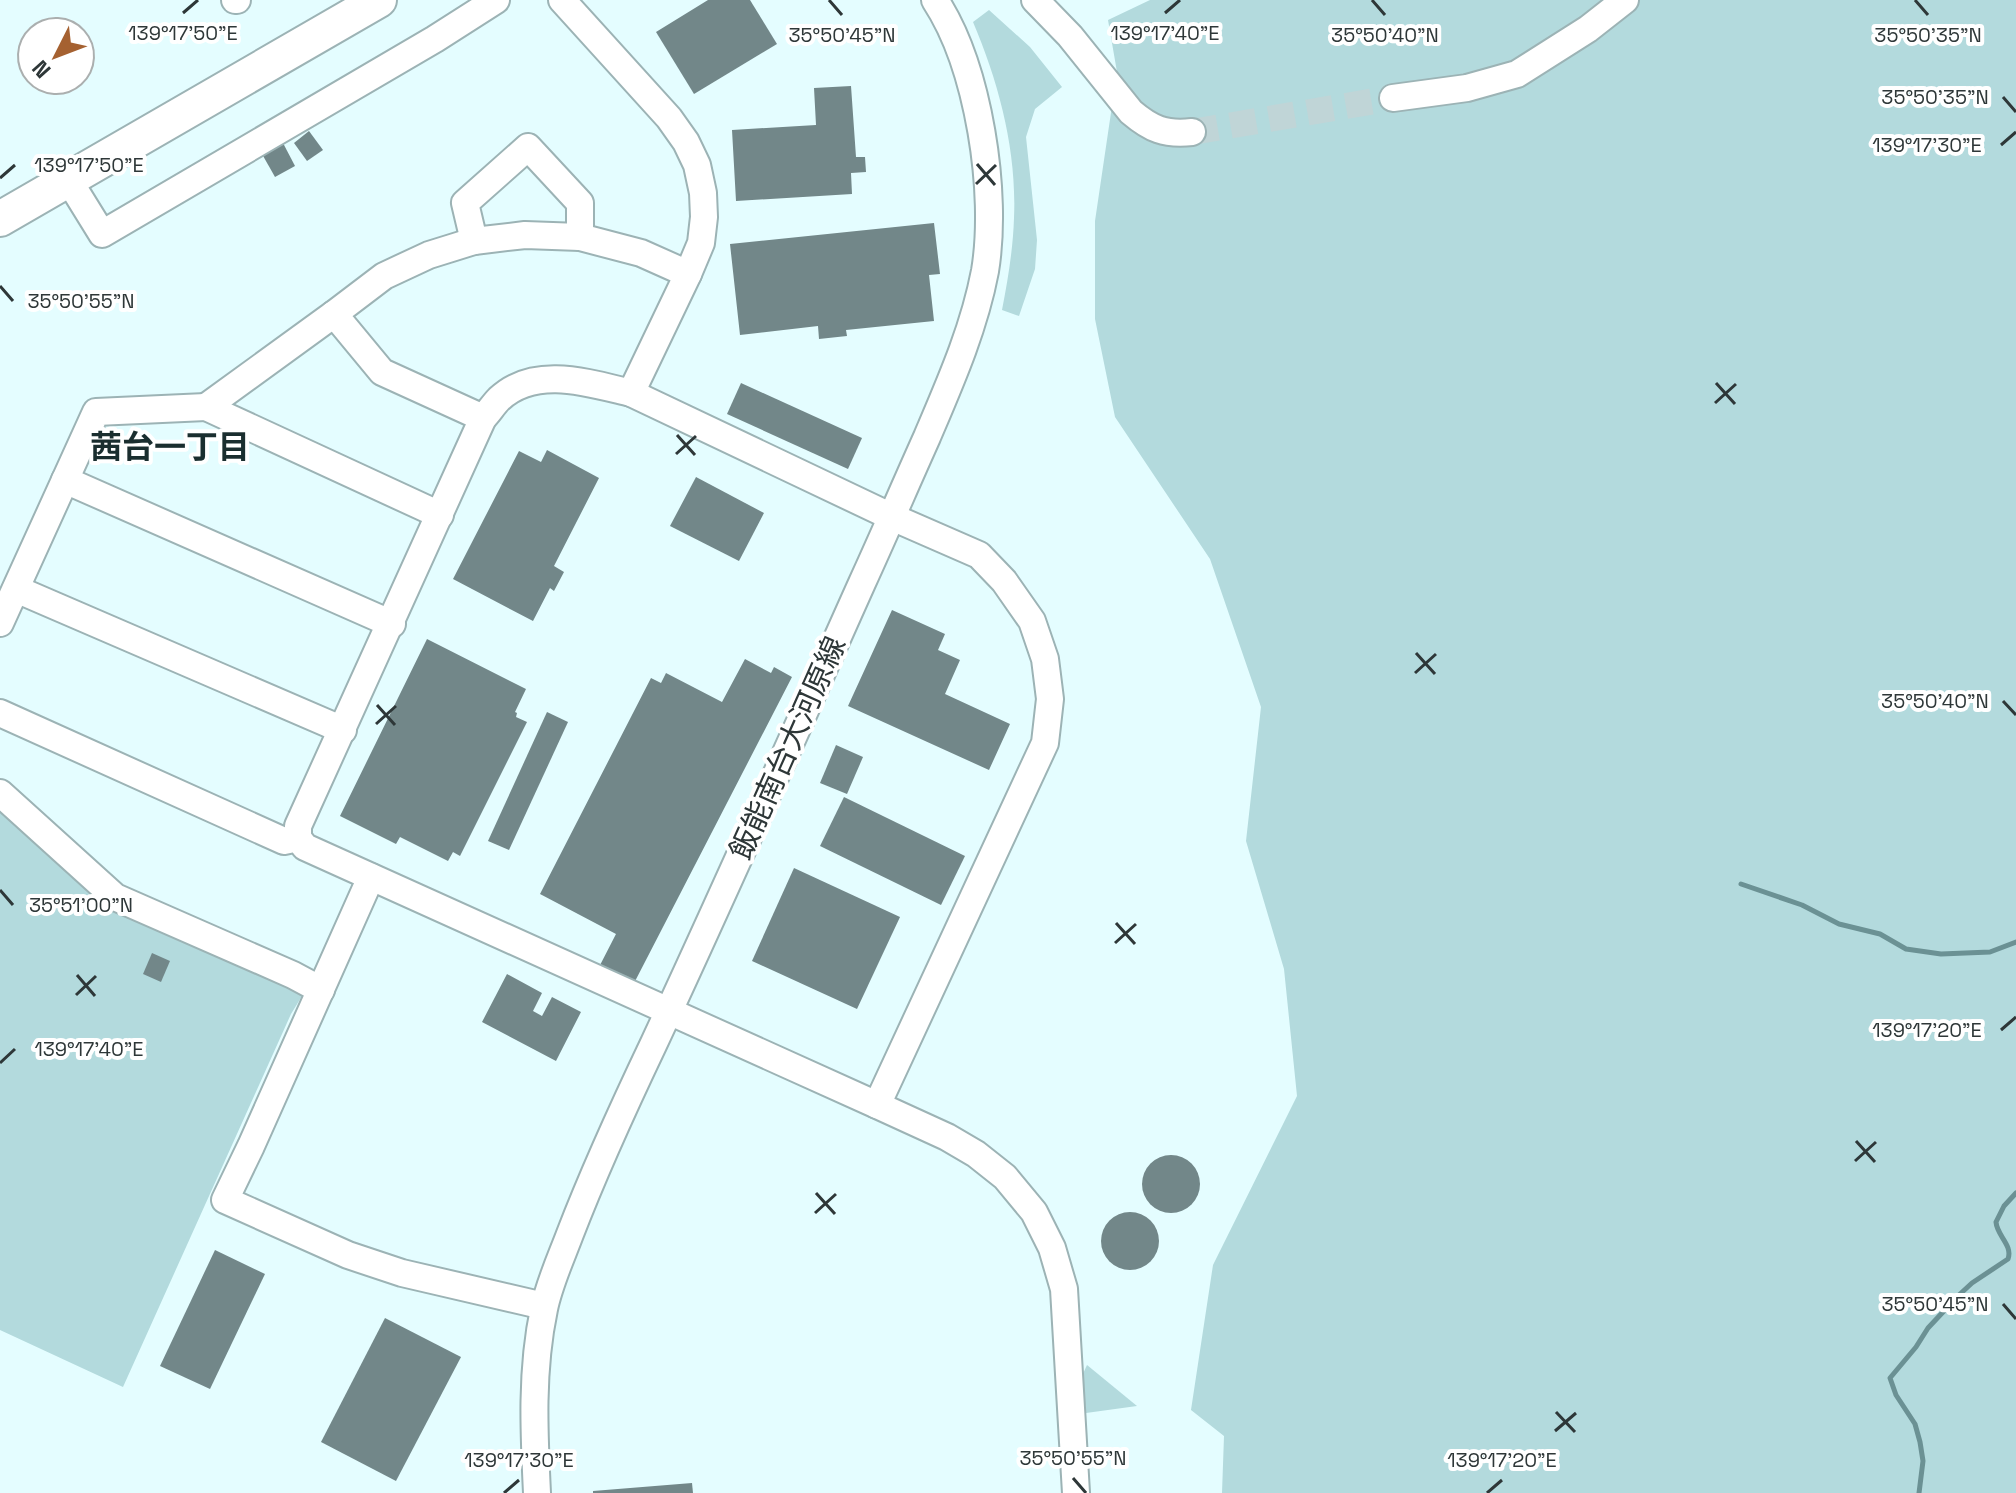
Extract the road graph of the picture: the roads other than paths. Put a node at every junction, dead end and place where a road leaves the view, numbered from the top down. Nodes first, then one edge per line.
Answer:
1 (379, 0) edge
2 (496, 0) edge
3 (562, 0) edge
4 (935, 0) edge
5 (1035, 0) edge
6 (1625, 0) edge
7 (1393, 98) tunnel mouth
8 (1192, 132) tunnel mouth
9 (68, 179) junction
10 (0, 219) edge
11 (580, 237) junction
12 (474, 241) junction
13 (688, 274) junction
14 (334, 314) junction
15 (631, 393) junction
16 (206, 407) junction
17 (483, 418) junction
18 (65, 480) junction
19 (440, 515) junction
20 (892, 517) junction
21 (16, 589) junction
22 (0, 623) edge
23 (392, 624) junction
24 (0, 713) edge
25 (343, 730) junction
26 (0, 793) edge
27 (298, 838) junction
28 (371, 877) junction
29 (321, 990) junction
30 (669, 1010) junction
31 (877, 1105) junction
32 (544, 1306) junction
33 (537, 1493) edge
34 (1076, 1493) edge

1 - 9 main road
2 - 9 street
3 - 13 street
4 - 20 street, 飯能南台大河原線
5 - 8 street
6 - 7 street
9 - 10 main road
11 - 12 street
11 - 12 street
11 - 13 street
12 - 14 street
13 - 15 street
14 - 16 street
14 - 17 street
15 - 17 street
15 - 20 street
16 - 18 street
16 - 19 street
17 - 19 street
18 - 21 street
18 - 23 street
19 - 23 street
20 - 30 street, 飯能南台大河原線
20 - 31 street
21 - 22 street
21 - 25 street
23 - 25 street
24 - 27 street
25 - 27 street
26 - 29 street
27 - 28 street
28 - 29 street
28 - 30 street
29 - 32 street
30 - 31 street
30 - 32 street, 飯能南台大河原線
31 - 34 street
32 - 33 street, 飯能南台大河原線

